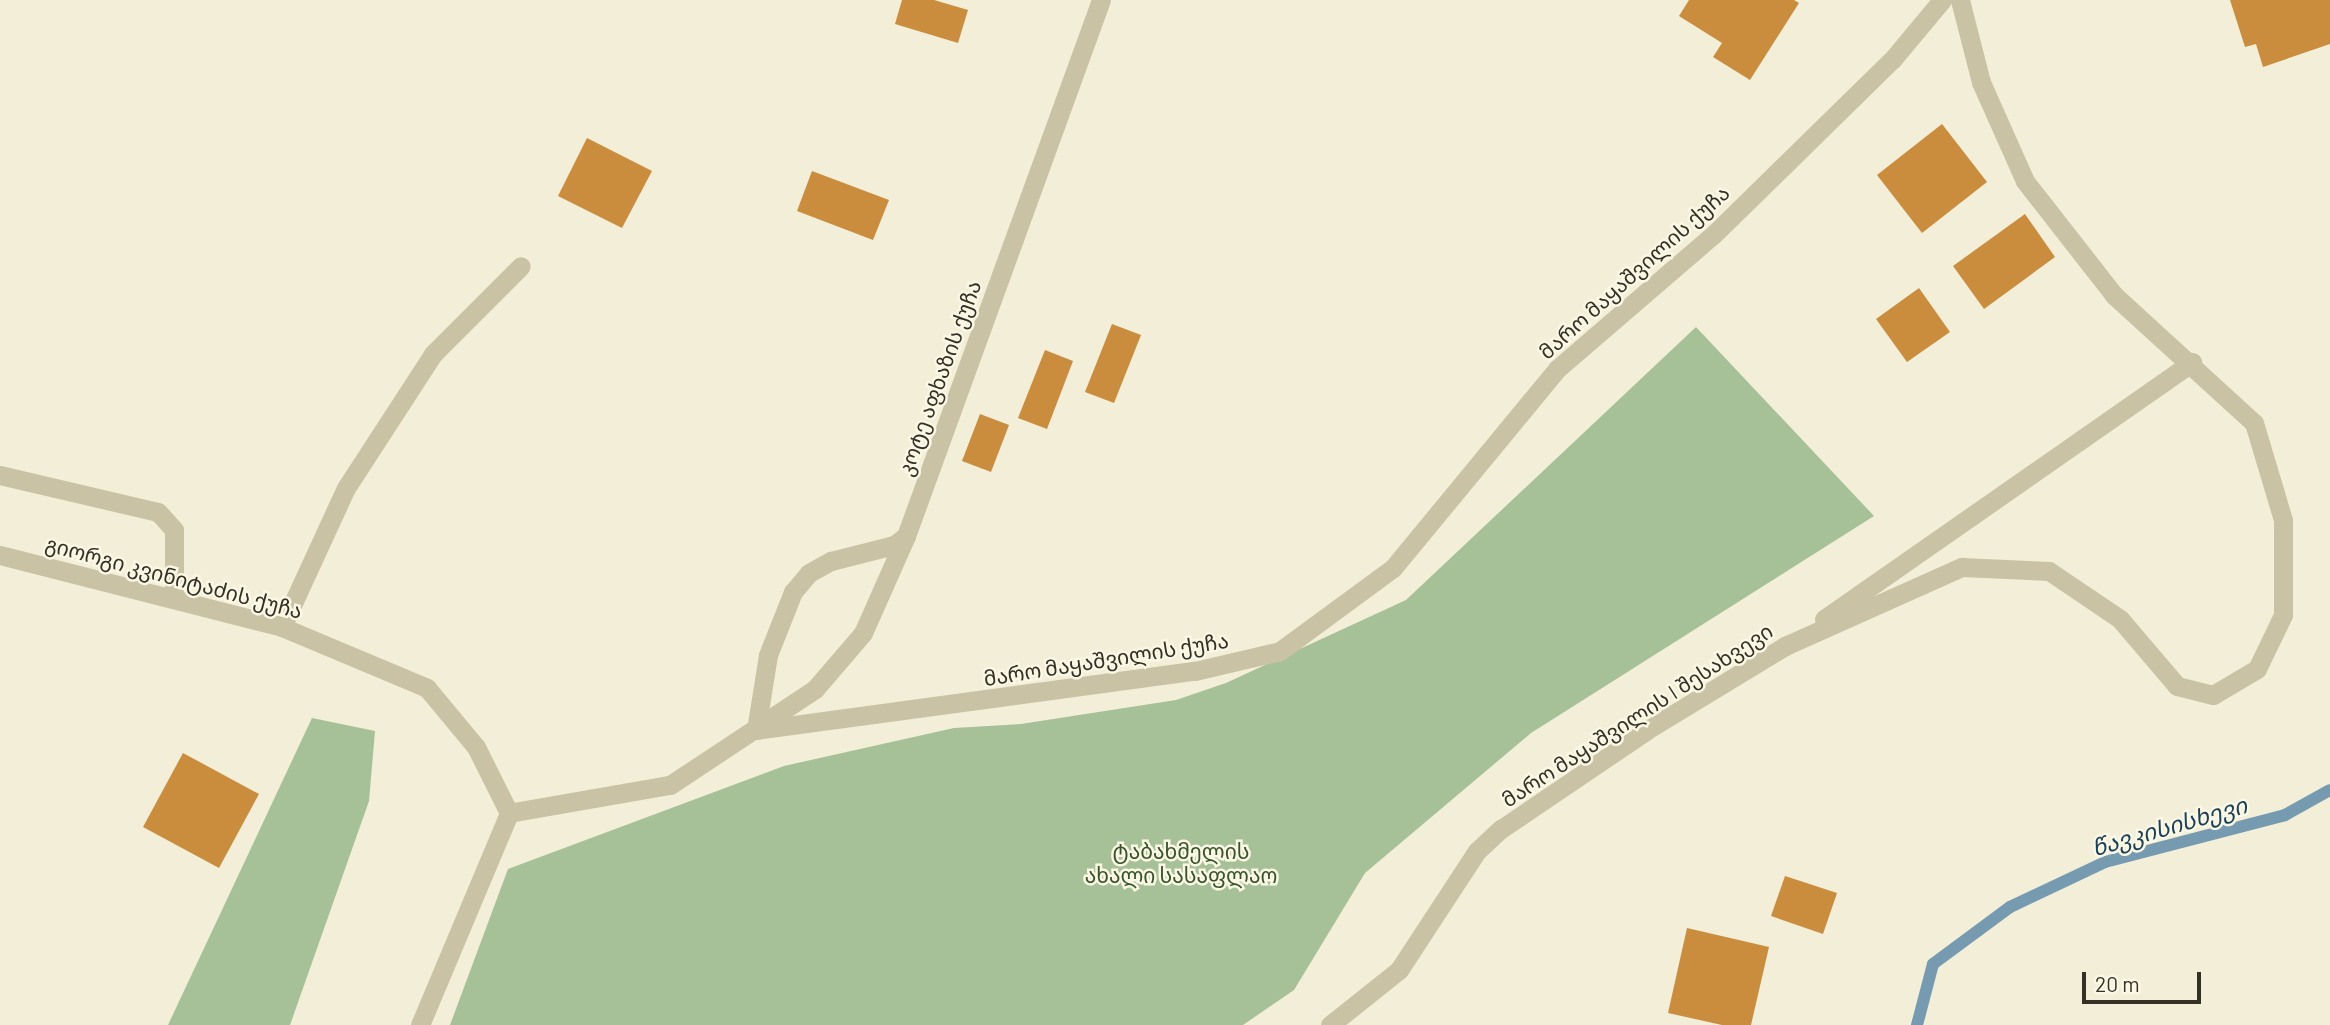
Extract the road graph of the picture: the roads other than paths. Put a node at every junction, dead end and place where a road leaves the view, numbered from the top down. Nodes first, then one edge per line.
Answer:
1 (1101, 0) edge
2 (1942, 0) edge
3 (1960, 0) edge
4 (521, 266) dead end
5 (2192, 362) junction
6 (0, 475) edge
7 (906, 536) junction
8 (0, 555) edge
9 (174, 597) junction
10 (282, 627) junction
11 (1786, 646) junction
12 (756, 730) junction
13 (509, 813) junction
14 (420, 1025) edge
15 (1330, 1025) edge

1 - 7 street, კოტე აფხაზის ქუჩა
2 - 12 street, მარო მაყაშვილის ქუჩა
3 - 5 street, მარო მაყაშვილის I შესახვევი
4 - 10 street
5 - 11 street
5 - 11 street, მარო მაყაშვილის I შესახვევი
6 - 9 street
7 - 12 street, კოტე აფხაზის ქუჩა
7 - 12 street
8 - 9 street, გიორგი კვინიტაძის ქუჩა
9 - 10 street, გიორგი კვინიტაძის ქუჩა
10 - 13 street, გიორგი კვინიტაძის ქუჩა
11 - 15 street, მარო მაყაშვილის I შესახვევი
12 - 13 street, მარო მაყაშვილის ქუჩა
13 - 14 street

